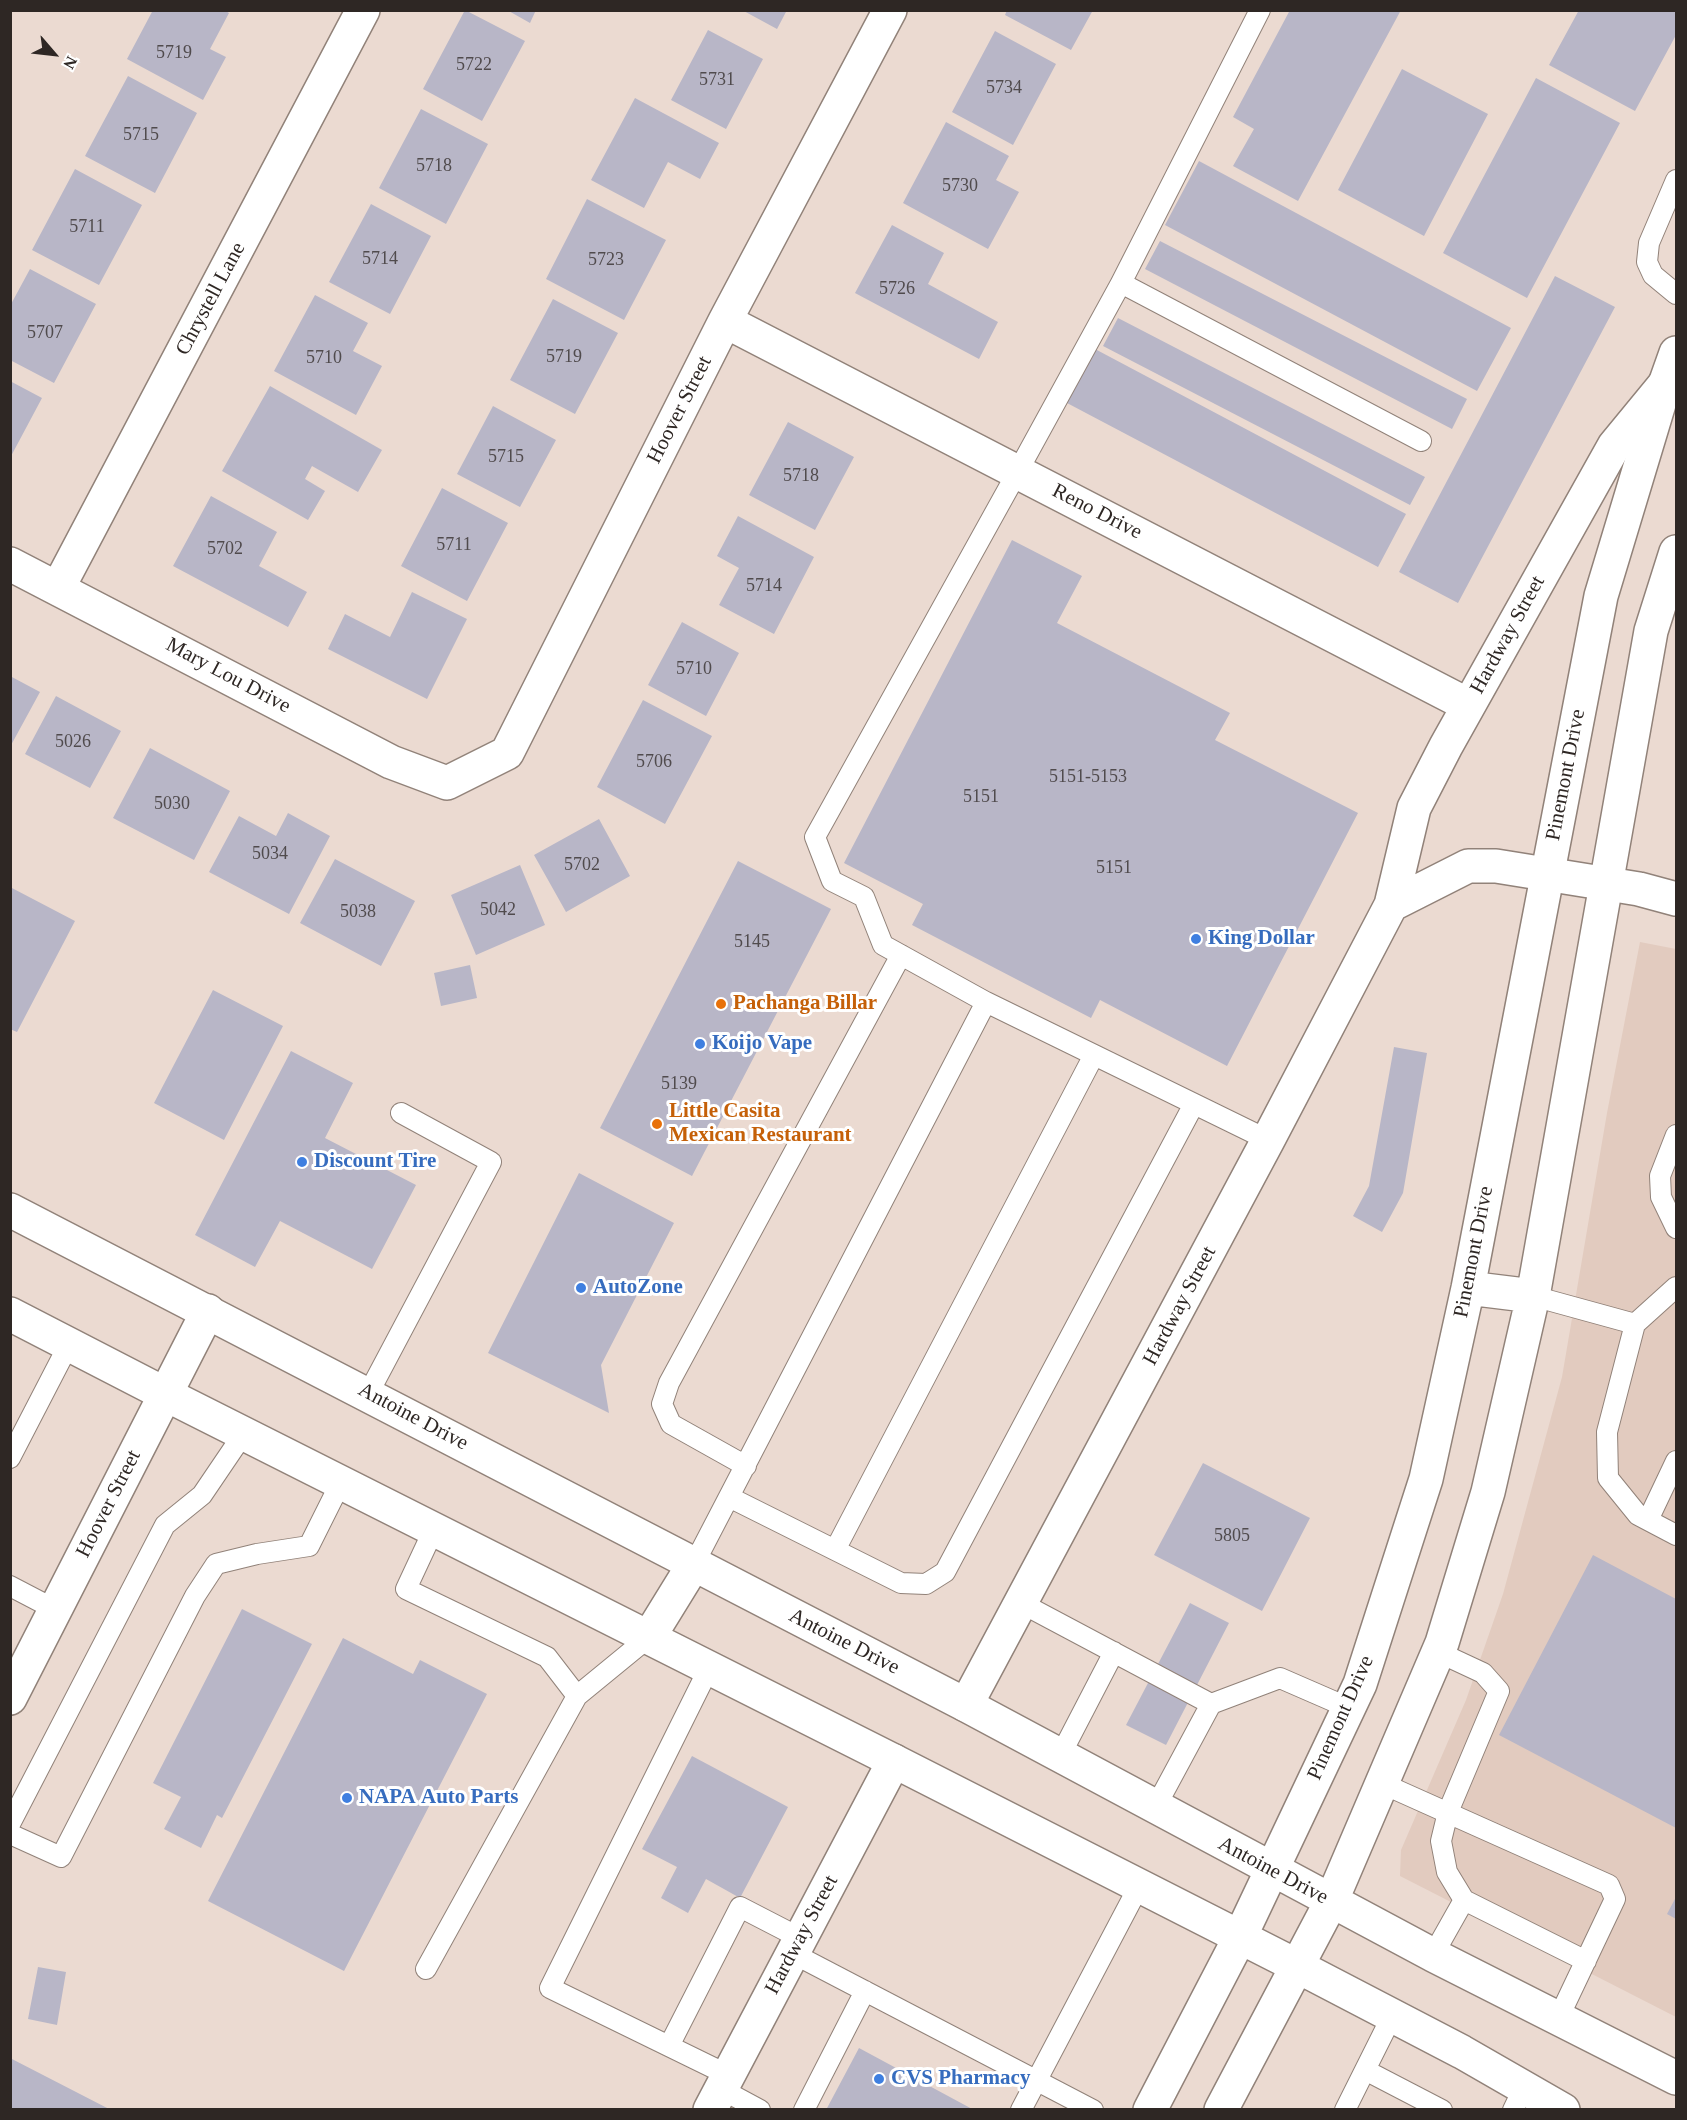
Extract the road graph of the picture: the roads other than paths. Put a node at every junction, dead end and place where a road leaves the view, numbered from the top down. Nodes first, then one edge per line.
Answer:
1 (363, 10) edge
2 (890, 10) edge
3 (1260, 10) edge
4 (1677, 180) edge
5 (1121, 283) junction
6 (1677, 294) edge
7 (725, 321) junction
8 (1677, 353) edge
9 (1665, 384) junction
10 (1420, 441) dead end
11 (1018, 471) junction
12 (1677, 552) edge
13 (10, 564) edge
14 (58, 588) junction
15 (1468, 705) junction
16 (447, 783) joint
17 (1547, 874) junction
18 (1605, 884) junction
19 (1677, 899) edge
20 (1391, 905) junction
21 (901, 955) junction
22 (986, 1002) junction
23 (1094, 1055) junction
24 (1194, 1104) junction
25 (401, 1113) dead end
26 (1677, 1135) edge
27 (1268, 1140) junction
28 (10, 1210) edge
29 (1677, 1228) edge
30 (1677, 1287) edge
31 (1468, 1288) junction
32 (1533, 1296) junction
33 (208, 1311) junction
34 (10, 1314) edge
35 (1635, 1324) junction
36 (69, 1344) junction
37 (165, 1394) junction
38 (368, 1394) junction
39 (244, 1433) junction
40 (10, 1458) edge
41 (1677, 1461) edge
42 (746, 1466) junction
43 (341, 1482) junction
44 (729, 1497) junction
45 (1648, 1520) junction
46 (434, 1529) junction
47 (1677, 1535) edge
48 (835, 1550) junction
49 (694, 1564) junction
50 (10, 1586) edge
51 (1021, 1603) junction
52 (56, 1610) junction
53 (649, 1637) junction
54 (1114, 1652) junction
55 (1438, 1652) junction
56 (709, 1668) junction
57 (577, 1696) junction
58 (10, 1698) edge
59 (1211, 1704) junction
60 (966, 1705) junction
61 (1349, 1708) junction
62 (1060, 1756) junction
63 (894, 1761) junction
64 (1382, 1783) junction
65 (1155, 1808) junction
66 (1448, 1812) junction
67 (10, 1824) edge
68 (10, 1834) edge
69 (1271, 1870) junction
70 (1139, 1886) junction
71 (1464, 1900) junction
72 (1331, 1902) junction
73 (1240, 1937) junction
74 (796, 1946) junction
75 (1433, 1955) junction
76 (1586, 1961) junction
77 (1297, 1966) junction
78 (426, 1969) dead end
79 (865, 1991) junction
80 (1392, 2016) junction
81 (1558, 2019) junction
82 (669, 2046) junction
83 (1365, 2070) junction
84 (1677, 2078) edge
85 (1036, 2079) junction
86 (720, 2091) edge
87 (1518, 2098) edge
88 (760, 2109) edge
89 (804, 2109) edge
90 (1021, 2109) edge
91 (1093, 2109) edge
92 (1150, 2109) edge
93 (1221, 2109) edge
94 (1345, 2109) edge
95 (1442, 2109) edge
96 (1563, 2109) edge

1 - 14 main road, Chrystell Lane
2 - 7 main road, Hoover Street
3 - 5 lane
4 - 6 lane
5 - 10 lane
5 - 11 lane
7 - 11 main road, Reno Drive
7 - 16 main road, Hoover Street
8 - 9 main road, Pinemont Drive
9 - 15 main road, Hardway Street
9 - 17 main road, Pinemont Drive
11 - 15 main road, Reno Drive
11 - 21 lane
12 - 18 main road
13 - 14 main road, Mary Lou Drive
14 - 16 main road, Mary Lou Drive
15 - 20 main road, Hardway Street
17 - 18 main road
17 - 20 main road
17 - 31 main road, Pinemont Drive
18 - 19 main road
18 - 32 main road
20 - 27 main road, Hardway Street
21 - 22 lane
21 - 42 lane
22 - 23 lane
22 - 42 lane
23 - 24 lane
23 - 48 lane
24 - 27 lane
24 - 48 lane
25 - 38 lane
26 - 29 lane
27 - 51 main road, Hardway Street
28 - 33 main road, Antoine Drive
30 - 35 lane
31 - 32 main road
31 - 61 main road, Pinemont Drive
32 - 35 lane
32 - 55 main road
33 - 37 main road, Hoover Street
33 - 38 main road, Antoine Drive
34 - 36 main road
35 - 45 lane
36 - 37 main road
36 - 40 lane
37 - 39 main road
37 - 52 main road, Hoover Street
38 - 49 main road, Antoine Drive
39 - 43 main road
39 - 67 lane
41 - 45 lane
42 - 44 lane
43 - 46 main road
43 - 68 lane
44 - 48 lane
44 - 49 lane
45 - 47 lane
46 - 53 main road
46 - 57 lane
49 - 53 main road
49 - 60 main road, Antoine Drive
50 - 52 lane
51 - 54 lane
51 - 60 main road, Hardway Street
52 - 58 main road, Hoover Street
53 - 56 main road
53 - 57 lane
54 - 59 lane
54 - 62 lane
55 - 64 main road
55 - 66 lane
56 - 63 main road
56 - 82 lane
57 - 78 lane
59 - 61 lane
59 - 65 lane
60 - 62 main road, Antoine Drive
61 - 69 main road, Pinemont Drive
62 - 65 main road, Antoine Drive
63 - 70 main road
63 - 74 main road, Hardway Street
64 - 66 lane
64 - 72 main road
65 - 69 main road, Antoine Drive
66 - 71 lane
66 - 76 lane
69 - 72 main road, Antoine Drive
69 - 73 main road, Pinemont Drive
70 - 73 main road
70 - 85 lane
71 - 75 lane
71 - 76 lane
72 - 75 main road, Antoine Drive
72 - 77 main road
73 - 77 main road
73 - 92 main road, Pinemont Drive
74 - 79 lane
74 - 82 lane
74 - 86 main road, Hardway Street
75 - 81 main road, Antoine Drive
76 - 81 lane
77 - 80 main road
77 - 93 main road
79 - 85 lane
79 - 89 lane
80 - 83 lane
80 - 87 main road
81 - 84 main road, Antoine Drive
82 - 86 lane
83 - 94 lane
83 - 95 lane
85 - 90 lane
85 - 91 lane
86 - 88 lane
87 - 96 main road

